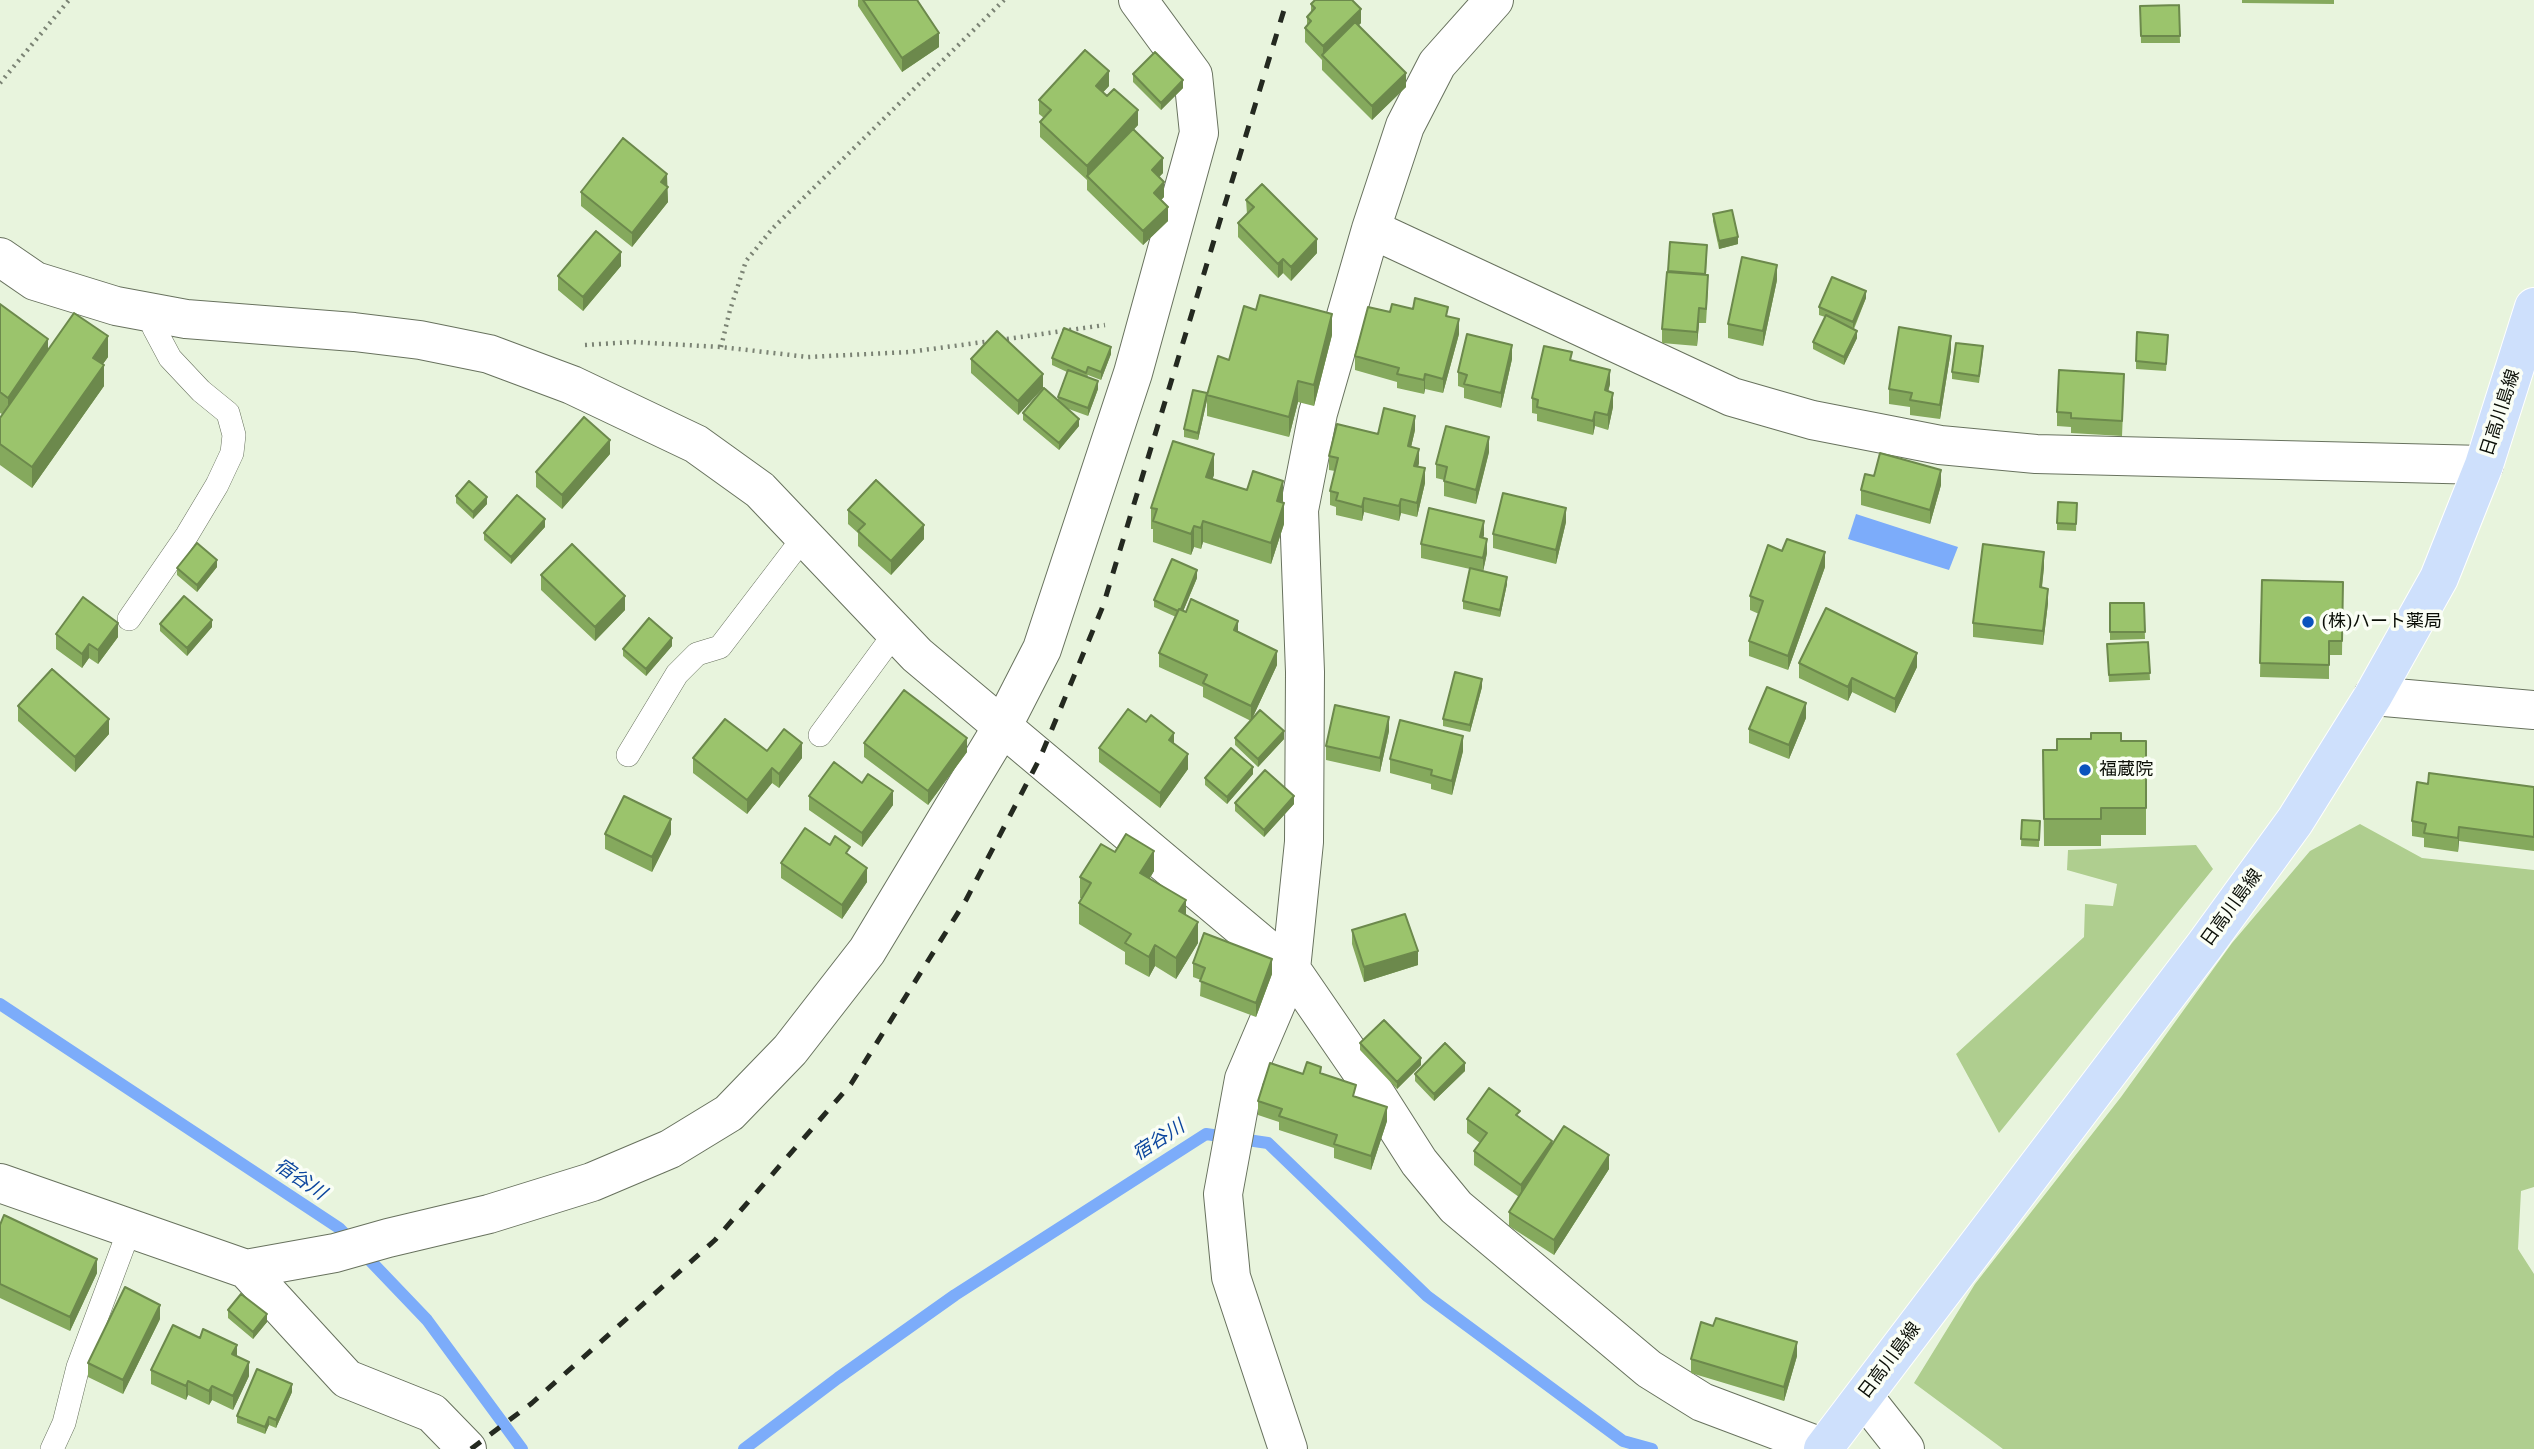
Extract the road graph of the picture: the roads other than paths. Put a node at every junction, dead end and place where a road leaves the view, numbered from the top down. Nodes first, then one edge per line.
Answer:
1 (1138, 0) edge
2 (1494, 0) edge
3 (1371, 229) junction
4 (0, 257) edge
5 (2534, 307) edge
6 (149, 312) junction
7 (2484, 466) junction
8 (804, 537) junction
9 (129, 619) dead end
10 (895, 633) junction
11 (2373, 696) junction
12 (2534, 710) edge
13 (1002, 727) junction
14 (820, 735) dead end
15 (628, 755) dead end
16 (1291, 969) junction
17 (0, 1183) edge
18 (130, 1228) junction
19 (246, 1269) junction
20 (1864, 1396) junction
21 (1824, 1448) edge
22 (52, 1449) edge
23 (467, 1449) edge
24 (1288, 1449) edge
25 (1905, 1449) edge

1 - 13 street
2 - 3 street
3 - 7 street
3 - 16 street
4 - 6 street
5 - 7 main road, 日高川島線
6 - 8 street
6 - 9 lane
7 - 11 main road, 日高川島線
8 - 10 street
8 - 15 lane
10 - 13 street
10 - 14 lane
11 - 12 street
11 - 20 main road, 日高川島線
13 - 16 street
13 - 19 street
16 - 21 street
16 - 24 street
17 - 18 street
18 - 19 street
18 - 22 lane
19 - 23 street
20 - 21 main road, 日高川島線
20 - 25 street

